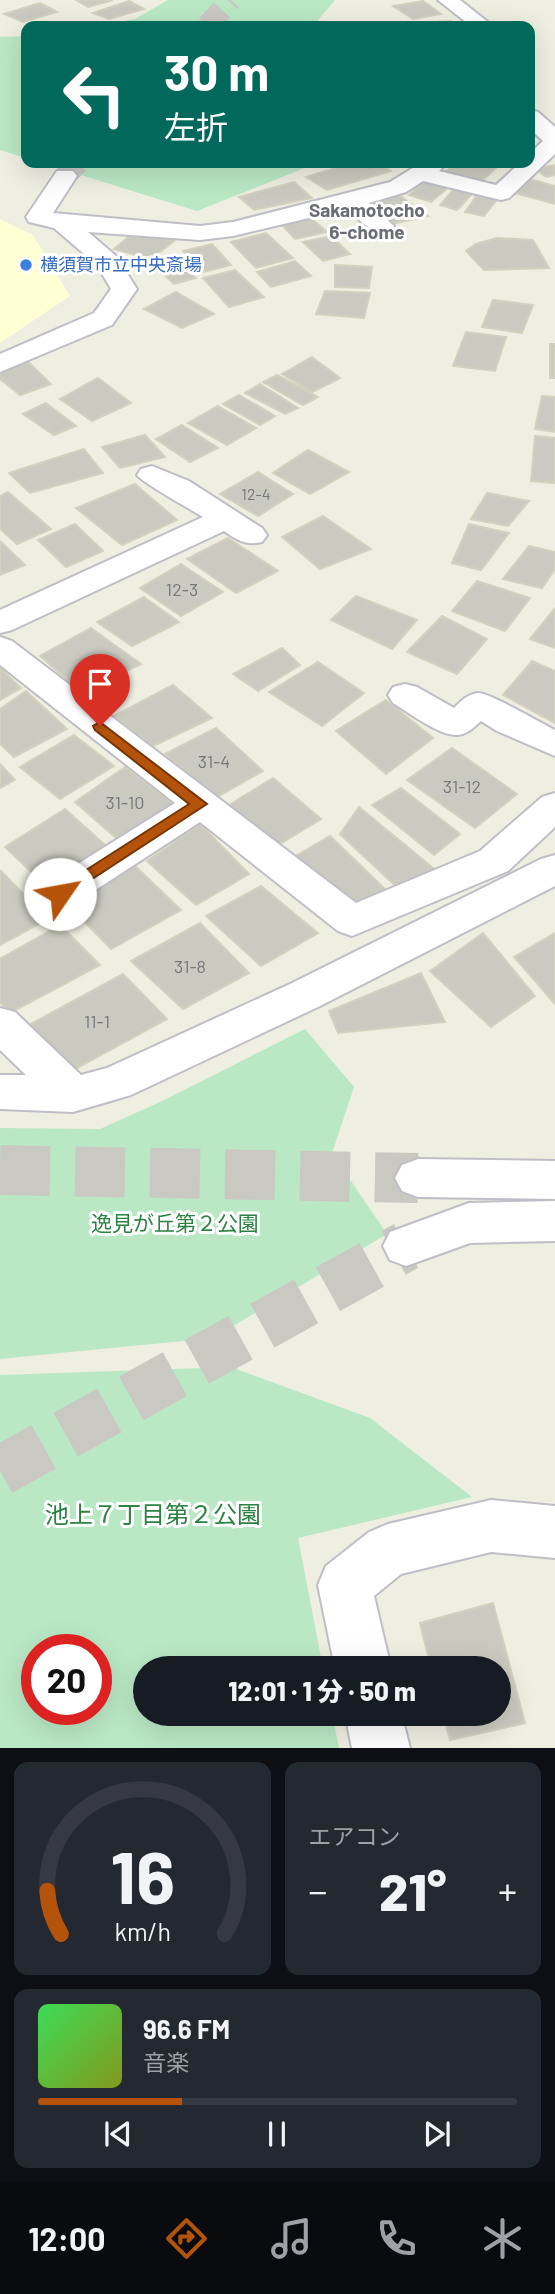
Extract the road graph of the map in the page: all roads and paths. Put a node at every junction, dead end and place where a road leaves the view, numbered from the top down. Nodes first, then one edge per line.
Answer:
1 (448, 0) edge
2 (476, 21) edge
3 (535, 118) edge
4 (555, 119) edge
5 (535, 122) edge
6 (555, 141) edge
7 (535, 160) edge
8 (428, 168) edge
9 (527, 168) edge
10 (65, 176) tunnel mouth
11 (352, 201) junction
12 (50, 220) junction
13 (382, 226) dead end
14 (0, 364) edge
15 (152, 475) dead end
16 (0, 623) edge
17 (0, 648) edge
18 (405, 695) dead end
19 (555, 744) edge
20 (200, 804) junction
21 (555, 806) edge
22 (555, 869) edge
23 (60, 894) dead end
24 (0, 1024) edge
25 (0, 1092) edge
26 (73, 1094) junction
27 (418, 1178) tunnel mouth
28 (555, 1180) edge
29 (555, 1221) edge
30 (406, 1246) tunnel mouth
31 (555, 1532) edge
32 (360, 1656) edge
33 (376, 1726) edge
34 (381, 1748) edge

1 - 2 street
3 - 4 street
5 - 6 street
6 - 7 street
8 - 9 street
8 - 11 street
10 - 12 street
11 - 12 street
11 - 13 street
12 - 14 street
15 - 16 street
17 - 20 street
18 - 19 street
20 - 21 street
20 - 23 street
22 - 26 street
24 - 26 street
25 - 26 street
27 - 28 street
29 - 30 street
31 - 32 street
33 - 34 street

